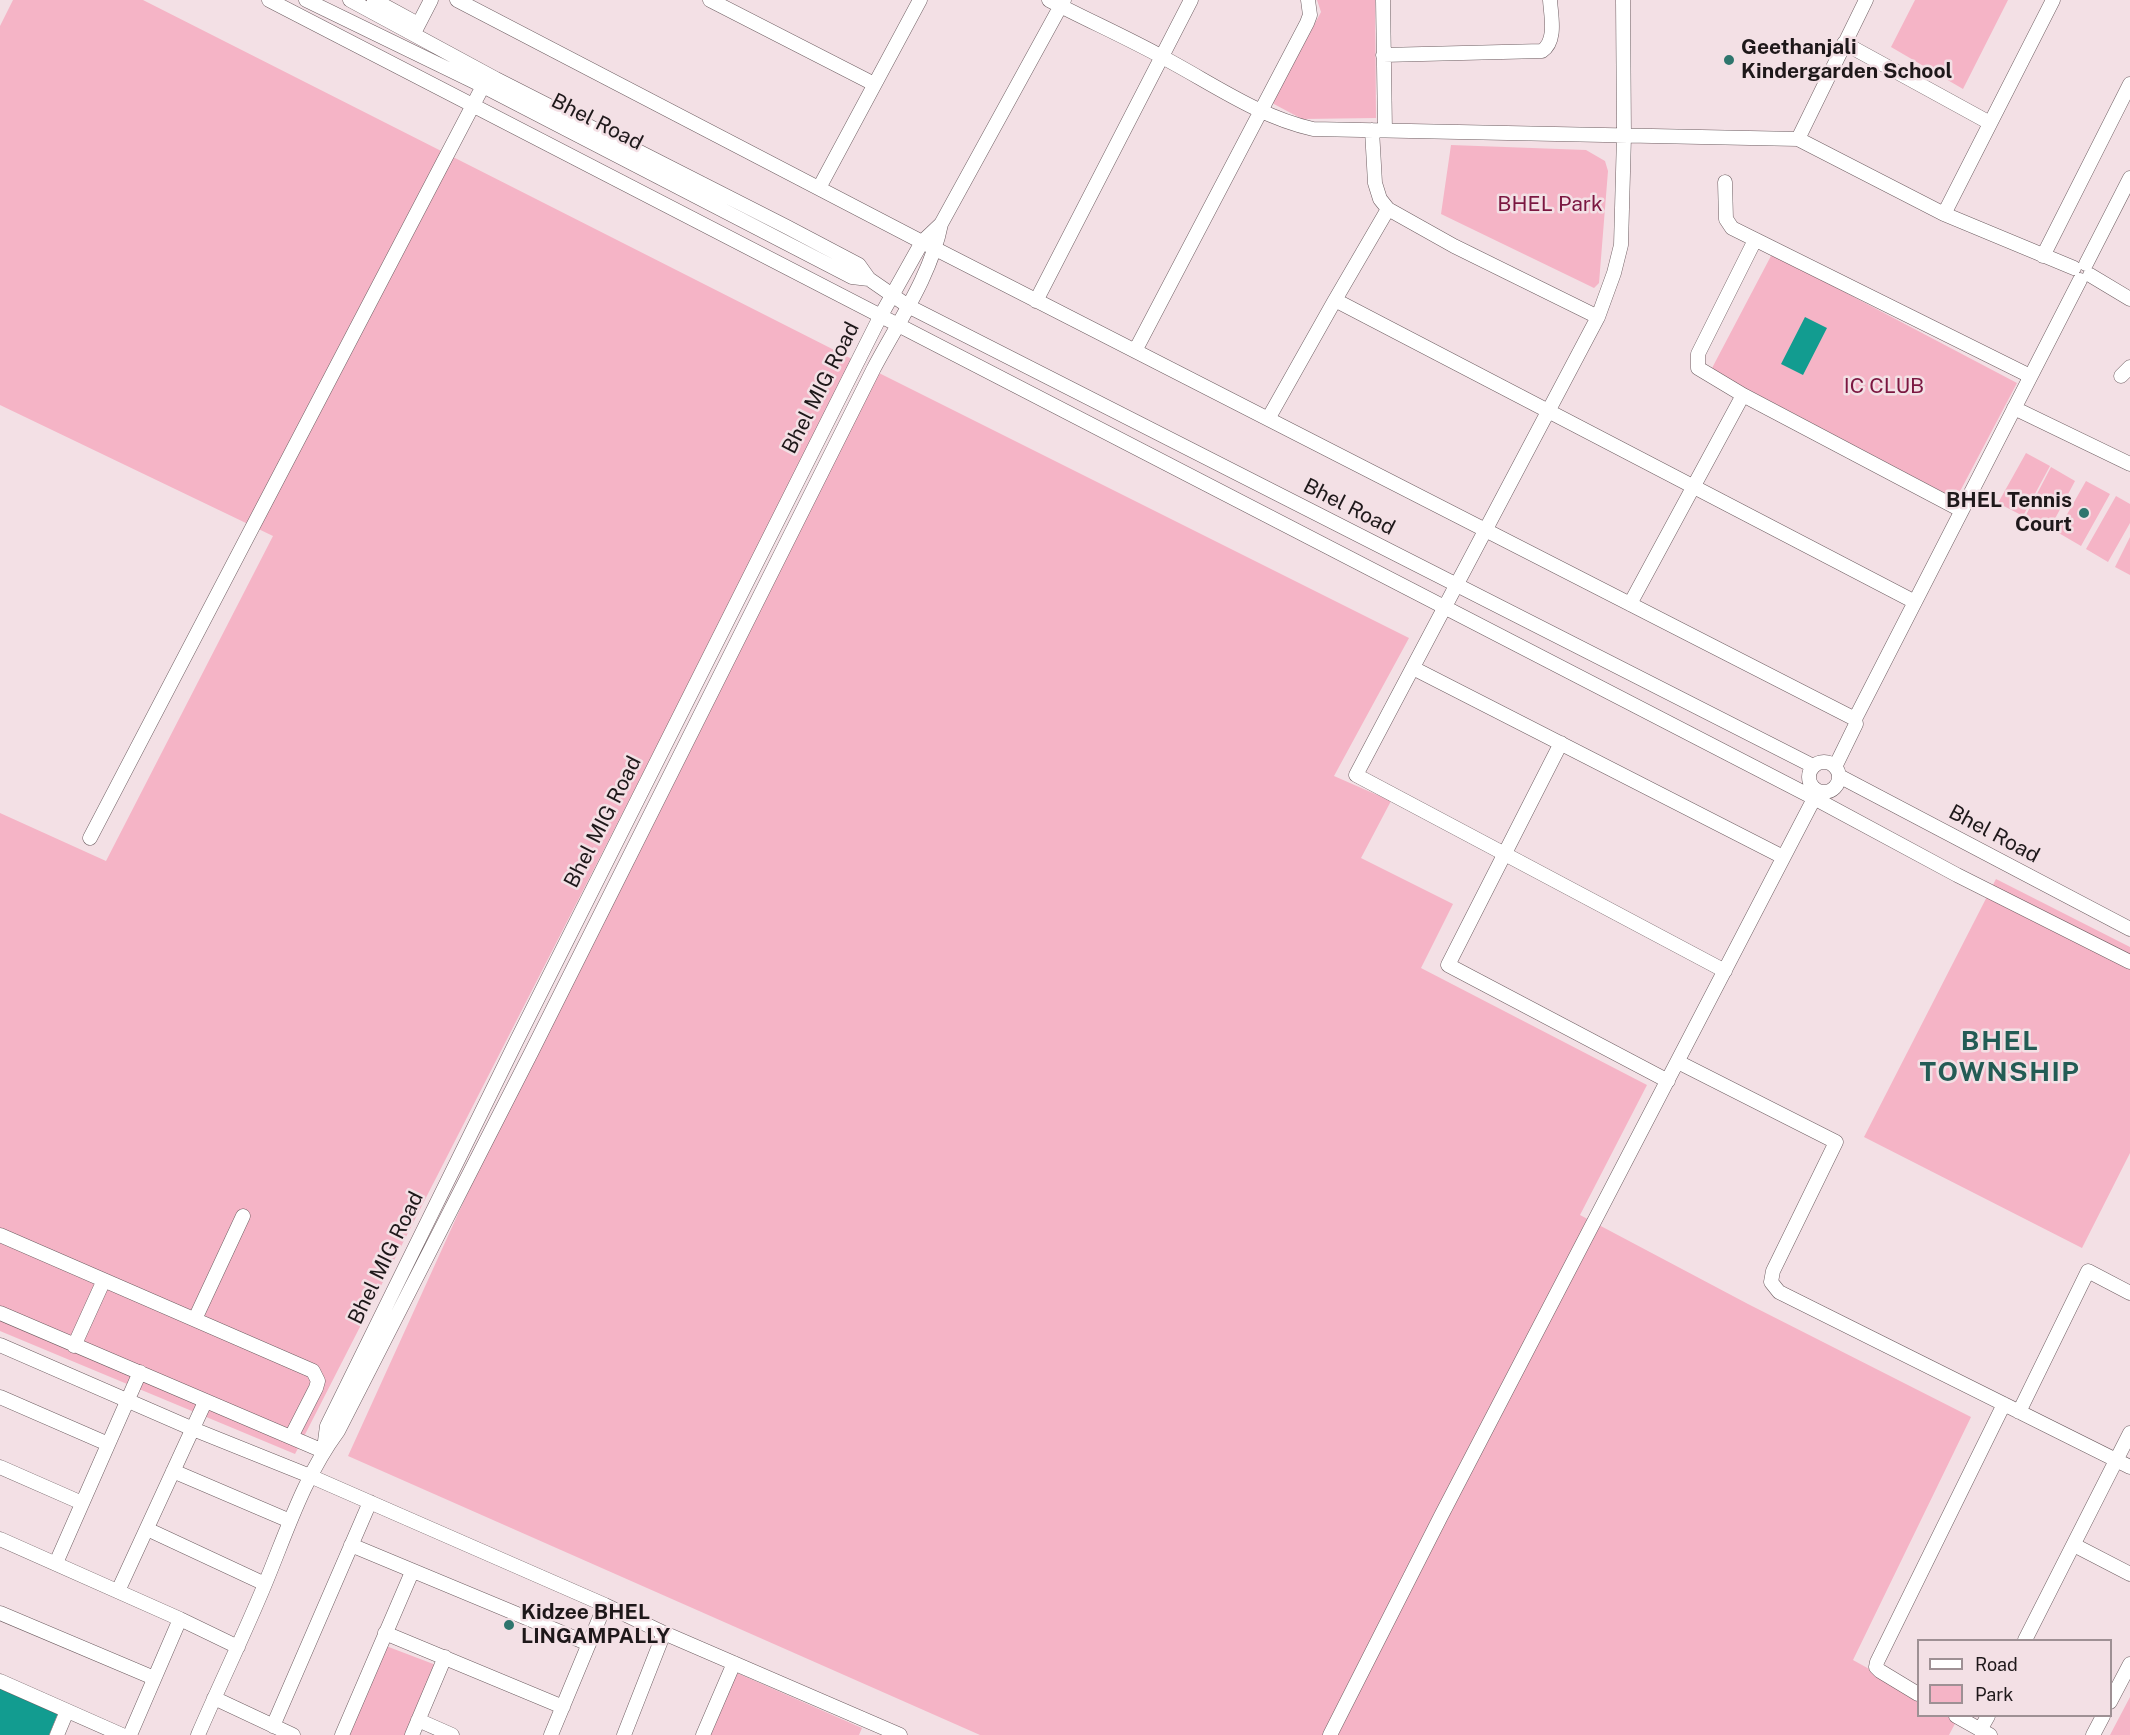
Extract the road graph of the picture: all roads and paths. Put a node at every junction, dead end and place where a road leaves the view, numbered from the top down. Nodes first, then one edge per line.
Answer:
1 (269, 0) edge
2 (306, 0) edge
3 (350, 0) edge
4 (374, 0) edge
5 (431, 0) edge
6 (458, 0) edge
7 (711, 0) edge
8 (920, 0) edge
9 (1191, 0) edge
10 (1308, 0) edge
11 (1383, 0) edge
12 (1550, 0) edge
13 (1623, 0) edge
14 (1866, 0) edge
15 (2053, 0) edge
16 (1058, 2) edge
17 (416, 29) junction
18 (1844, 43) junction
19 (1383, 55) junction
20 (1162, 57) junction
21 (874, 84) junction
22 (2130, 84) edge
23 (483, 86) junction
24 (475, 106) junction
25 (1260, 111) junction
26 (1990, 123) junction
27 (1379, 130) junction
28 (1624, 136) junction
29 (1798, 139) junction
30 (2130, 178) edge
31 (1725, 182) dead end
32 (819, 188) junction
33 (1388, 209) junction
34 (1944, 214) junction
35 (941, 224) junction
36 (1755, 240) junction
37 (922, 242) junction
38 (937, 249) junction
39 (2043, 256) junction
40 (2083, 272) junction
41 (869, 279) junction
42 (892, 296) junction
43 (2130, 299) edge
44 (1335, 300) junction
45 (1036, 301) junction
46 (908, 306) junction
47 (1598, 316) junction
48 (880, 317) junction
49 (896, 326) junction
50 (1135, 351) junction
51 (2030, 376) junction
52 (1743, 395) junction
53 (2014, 408) junction
54 (1548, 410) junction
55 (1268, 419) junction
56 (2130, 464) edge
57 (1693, 487) junction
58 (1961, 510) junction
59 (1486, 531) junction
60 (1456, 586) junction
61 (1915, 602) junction
62 (1630, 604) junction
63 (1445, 609) junction
64 (1413, 668) junction
65 (1855, 719) junction
66 (1561, 743) junction
67 (1828, 768) junction
68 (1816, 795) junction
69 (90, 838) dead end
70 (1504, 854) junction
71 (1784, 857) junction
72 (2130, 929) edge
73 (2130, 962) edge
74 (1725, 971) junction
75 (1678, 1062) junction
76 (1668, 1081) junction
77 (243, 1216) dead end
78 (0, 1235) edge
79 (104, 1280) junction
80 (2130, 1293) edge
81 (0, 1313) edge
82 (195, 1319) junction
83 (0, 1345) edge
84 (74, 1346) junction
85 (140, 1372) junction
86 (0, 1397) edge
87 (127, 1401) junction
88 (205, 1402) junction
89 (2004, 1404) junction
90 (2019, 1412) junction
91 (193, 1429) junction
92 (2130, 1433) edge
93 (291, 1437) junction
94 (108, 1444) junction
95 (323, 1451) junction
96 (2116, 1460) junction
97 (0, 1467) edge
98 (2130, 1467) edge
99 (173, 1471) junction
100 (310, 1476) junction
101 (370, 1502) junction
102 (82, 1503) junction
103 (290, 1521) junction
104 (147, 1529) junction
105 (1, 1541) edge
106 (351, 1545) junction
107 (2073, 1545) junction
108 (56, 1563) junction
109 (412, 1572) junction
110 (2130, 1574) edge
111 (265, 1584) junction
112 (118, 1591) junction
113 (605, 1605) junction
114 (0, 1613) edge
115 (180, 1619) junction
116 (385, 1633) junction
117 (664, 1633) junction
118 (2026, 1639) edge
119 (589, 1644) junction
120 (238, 1647) junction
121 (445, 1658) junction
122 (734, 1664) junction
123 (2130, 1664) edge
124 (154, 1678) junction
125 (0, 1681) edge
126 (1917, 1693) edge
127 (214, 1698) junction
128 (2112, 1698) edge
129 (563, 1707) junction
130 (67, 1711) junction
131 (1958, 1717) edge
132 (1988, 1717) edge
133 (2102, 1717) edge
134 (418, 1720) junction
135 (273, 1726) junction
136 (1985, 1732) edge
137 (57, 1735) edge
138 (122, 1735) edge
139 (130, 1735) edge
140 (198, 1735) edge
141 (293, 1735) edge
142 (342, 1735) edge
143 (412, 1735) edge
144 (452, 1735) edge
145 (550, 1735) edge
146 (624, 1735) edge
147 (703, 1735) edge
148 (900, 1735) edge
149 (1330, 1735) edge
150 (2093, 1735) edge

1 - 24 street
2 - 23 street, Bhel Road
3 - 17 street, Bhel Road
4 - 17 street
5 - 17 street
6 - 32 street
7 - 21 street
8 - 21 street
9 - 20 street
10 - 25 street
11 - 19 street
12 - 19 street
13 - 28 street
14 - 18 street
15 - 26 street
16 - 20 street
16 - 35 street, Bhel MIG Road
17 - 41 street, Bhel Road
18 - 26 street
18 - 29 street
19 - 27 street
20 - 25 street
20 - 45 street
21 - 32 street
22 - 39 street
23 - 24 street
23 - 41 street, Bhel Road
24 - 48 street
24 - 69 street
25 - 27 street
25 - 50 street
26 - 34 street
27 - 28 street
27 - 33 street
28 - 29 street
28 - 47 street
29 - 34 street
30 - 40 street
31 - 36 street
32 - 37 street
33 - 44 street
33 - 47 street
34 - 39 street
35 - 37 street, Bhel MIG Road
35 - 38 street, Bhel MIG Road
36 - 51 street
36 - 52 street
37 - 38 street
37 - 42 street, Bhel MIG Road
38 - 45 street
38 - 46 street, Bhel MIG Road
39 - 40 street
40 - 43 street
40 - 51 street
41 - 42 street, Bhel Road
42 - 46 street, Bhel Road
42 - 48 street, Bhel MIG Road
44 - 54 street
44 - 55 street
45 - 50 street
46 - 49 street, Bhel MIG Road
46 - 60 street, Bhel Road
47 - 54 street
48 - 49 street
48 - 95 street, Bhel MIG Road
49 - 63 street
49 - 95 street, Bhel MIG Road
50 - 55 street
51 - 53 street
52 - 57 street
52 - 58 street
53 - 56 street
53 - 58 street
54 - 57 street
54 - 59 street
55 - 59 street
57 - 61 street
57 - 62 street
58 - 61 street
59 - 60 street
59 - 62 street
60 - 63 street
60 - 67 street, Bhel Road
61 - 65 street
62 - 65 street
63 - 64 street
63 - 68 street
64 - 66 street
64 - 70 street
65 - 67 street
66 - 70 street
66 - 71 street
67 - 68 street
67 - 68 street
67 - 72 street, Bhel Road
68 - 71 street
68 - 73 street
70 - 74 street
70 - 76 street
71 - 74 street
74 - 75 street
75 - 76 street
75 - 89 street
76 - 149 street
77 - 82 street
78 - 79 street
79 - 82 street
79 - 84 street
80 - 90 street
81 - 84 street
82 - 93 street
83 - 87 street
84 - 85 street
85 - 87 street
85 - 88 street
86 - 94 street
87 - 91 street
87 - 94 street
88 - 91 street
88 - 93 street
89 - 90 street
89 - 126 street
90 - 96 street
91 - 99 street
91 - 100 street
92 - 96 street
93 - 95 street
94 - 102 street
95 - 100 street, Bhel MIG Road
96 - 98 street
96 - 107 street
97 - 102 street
99 - 103 street
99 - 104 street
100 - 101 street
100 - 103 street, Bhel MIG Road
101 - 106 street
101 - 113 street
102 - 108 street
103 - 111 street, Bhel MIG Road
104 - 111 street
104 - 112 street
105 - 108 street
106 - 109 street
106 - 135 street
107 - 110 street
107 - 118 street
108 - 112 street
109 - 116 street
109 - 119 street
111 - 120 street, Bhel MIG Road
112 - 115 street
113 - 117 street
113 - 119 street
114 - 124 street
115 - 120 street
115 - 124 street
116 - 121 street
116 - 142 street
117 - 122 street
117 - 146 street
119 - 129 street
120 - 127 street, Bhel MIG Road
121 - 129 street
121 - 134 street
122 - 147 street
122 - 148 street
123 - 128 street
124 - 139 street
125 - 130 street
127 - 135 street
127 - 140 street, Bhel MIG Road
129 - 145 street
130 - 137 street
130 - 138 street
131 - 136 street
132 - 136 street
133 - 150 street
134 - 143 street
134 - 144 street
135 - 141 street

